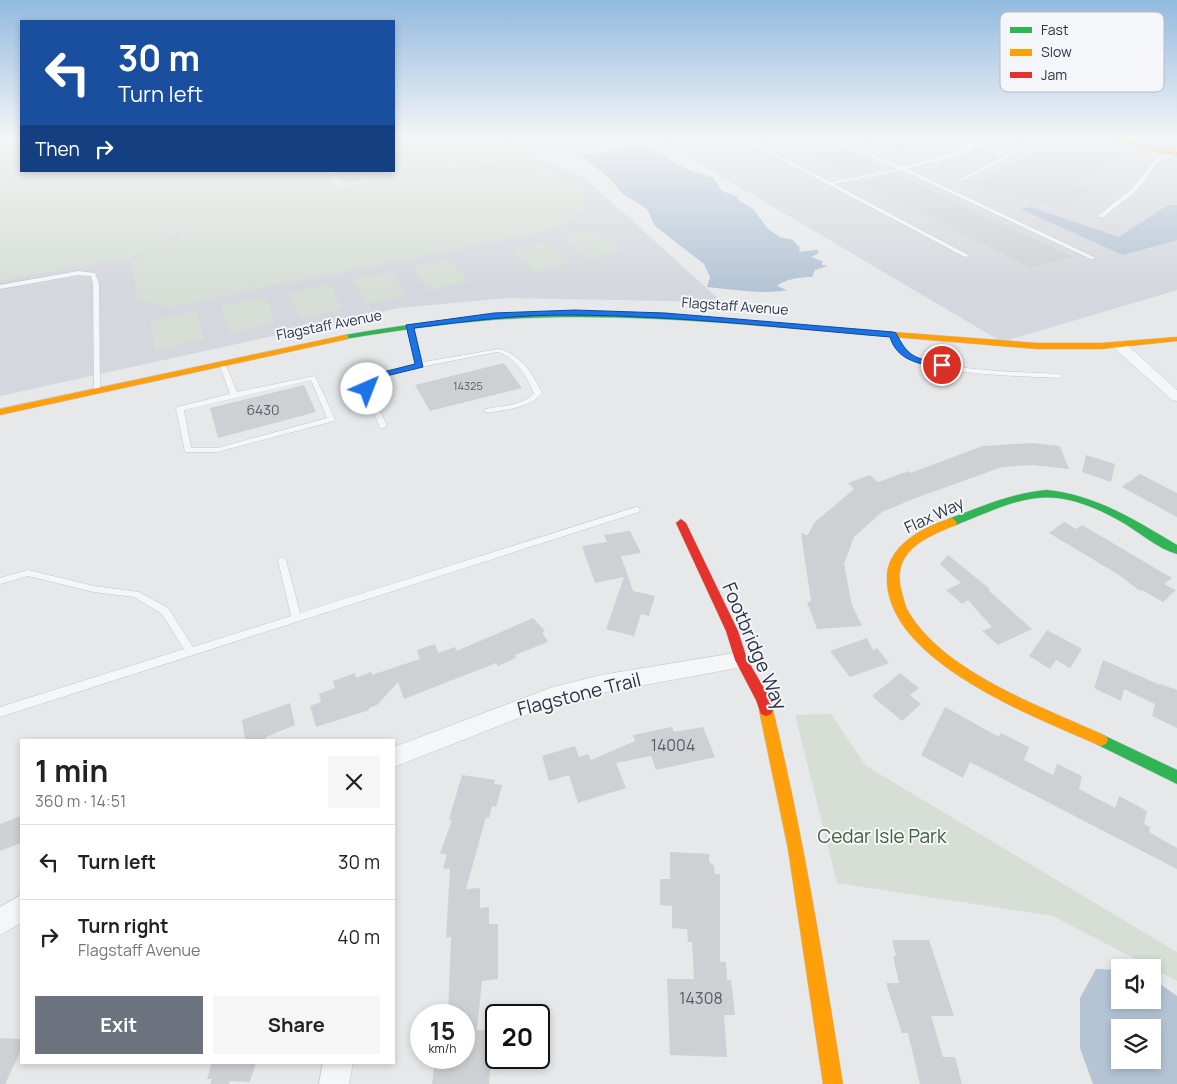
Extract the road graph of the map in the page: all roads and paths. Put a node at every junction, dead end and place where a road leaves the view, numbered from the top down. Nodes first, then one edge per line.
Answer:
1 (837, 188) edge
2 (941, 188) edge
3 (1136, 188) edge
4 (1101, 216) dead end
5 (967, 256) dead end
6 (1093, 258) dead end
7 (0, 287) edge
8 (409, 326) junction
9 (893, 334) junction
10 (1177, 340) edge
11 (1119, 345) junction
12 (222, 363) junction
13 (420, 365) junction
14 (1059, 376) dead end
15 (97, 390) junction
16 (234, 395) junction
17 (1177, 397) edge
18 (488, 411) dead end
19 (0, 412) edge
20 (383, 426) dead end
21 (636, 510) dead end
22 (681, 523) dead end
23 (1177, 550) edge
24 (282, 560) dead end
25 (0, 581) edge
26 (296, 617) junction
27 (190, 650) junction
28 (741, 660) junction
29 (0, 712) edge
30 (395, 757) edge
31 (1177, 778) edge
32 (20, 909) edge
33 (0, 922) edge
34 (338, 1064) edge
35 (334, 1084) edge
36 (832, 1084) edge

1 - 5 lane
2 - 6 lane
3 - 4 lane
7 - 15 lane
8 - 9 street, Flagstaff Avenue
8 - 12 street, Flagstaff Avenue
8 - 13 lane
9 - 11 street, Flagstaff Avenue
9 - 14 lane
10 - 11 street, Flagstaff Avenue
11 - 17 street
12 - 15 street, Flagstaff Avenue
12 - 16 lane
13 - 18 lane
13 - 20 lane
15 - 19 street, Flagstaff Avenue
16 - 16 lane
21 - 26 lane
22 - 28 street, Footbridge Way
23 - 31 street, Flax Way
24 - 26 lane
25 - 27 lane
26 - 27 lane
27 - 29 lane
28 - 30 street, Flagstone Trail
28 - 36 street, Footbridge Way
32 - 33 street
34 - 35 street

